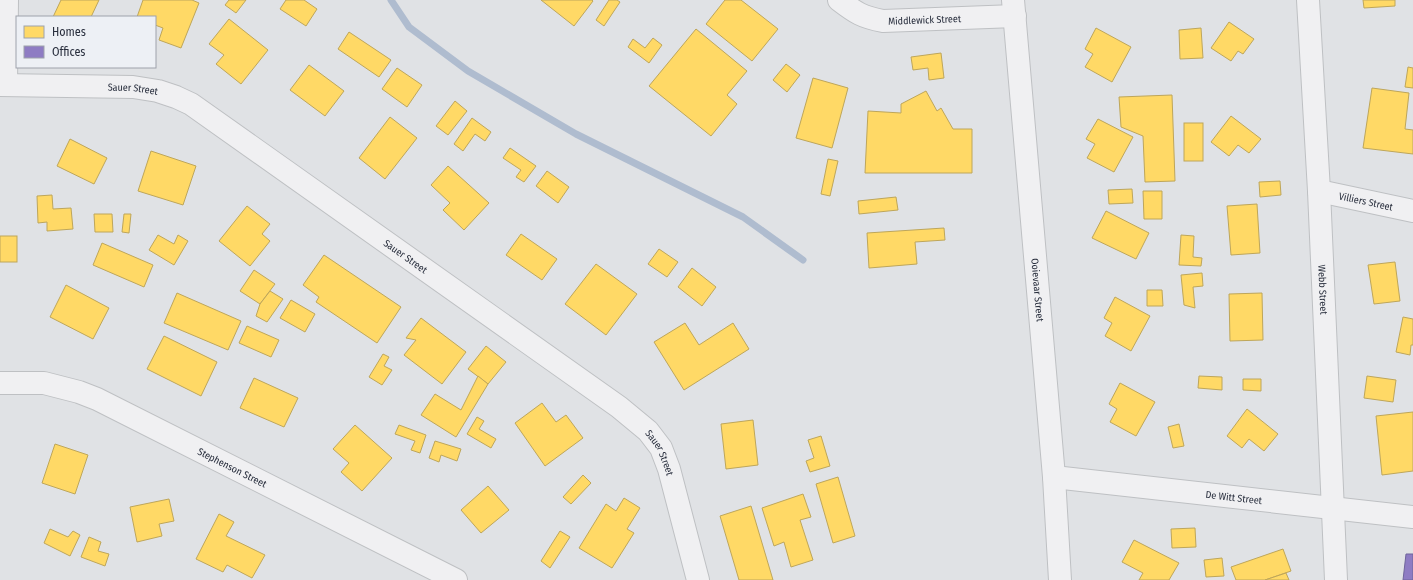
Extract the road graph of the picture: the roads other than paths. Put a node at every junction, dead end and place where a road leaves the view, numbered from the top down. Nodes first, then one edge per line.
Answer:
1 (7, 0) edge
2 (839, 0) edge
3 (1308, 0) edge
4 (1014, 8) edge
5 (3, 85) edge
6 (1319, 191) junction
7 (1413, 211) edge
8 (0, 383) edge
9 (1054, 477) junction
10 (1333, 508) junction
11 (1413, 517) edge
12 (694, 579) edge
13 (456, 580) edge
14 (1060, 580) edge
15 (1336, 580) edge

1 - 5 street
2 - 4 street, Middlewick Street
3 - 6 street, Webb Street
4 - 9 street, Ooievaar Street
5 - 12 street, Sauer Street
6 - 7 street, Villiers Street
6 - 10 street, Webb Street
8 - 13 street, Stephenson Street
9 - 10 street, De Witt Street
9 - 14 street, Ooievaar Street
10 - 11 street, De Witt Street
10 - 15 street, Webb Street

